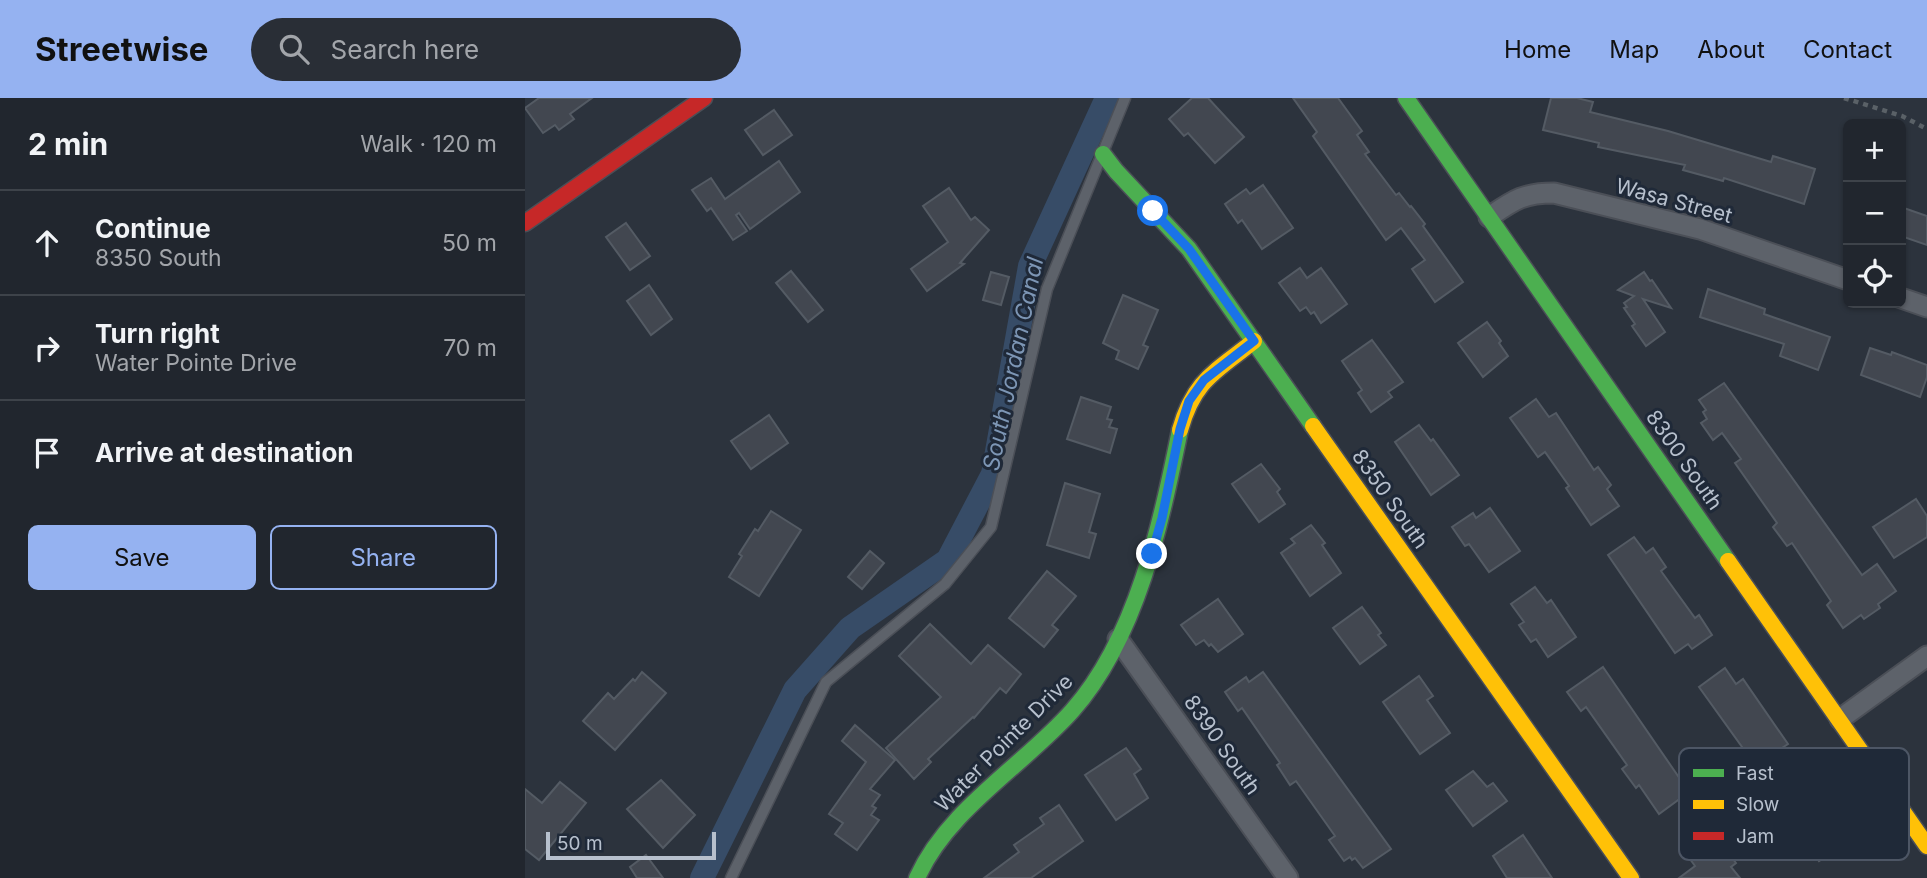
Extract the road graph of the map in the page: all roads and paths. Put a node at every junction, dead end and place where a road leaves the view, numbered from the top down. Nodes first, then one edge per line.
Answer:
1 (704, 98) edge
2 (1125, 98) edge
3 (1406, 98) edge
4 (1844, 98) edge
5 (1927, 129) edge
6 (1103, 154) junction
7 (1489, 217) junction
8 (525, 223) edge
9 (1843, 278) edge
10 (1906, 300) edge
11 (1927, 307) edge
12 (1254, 341) junction
13 (1118, 639) junction
14 (1927, 656) edge
15 (1840, 719) junction
16 (1860, 748) edge
17 (1909, 820) edge
18 (1927, 846) edge
19 (731, 878) edge
20 (916, 878) edge
21 (1287, 878) edge
22 (1631, 878) edge

1 - 8 street
2 - 6 lane
3 - 7 street, 8300 South
4 - 5 path
6 - 12 street, 8350 South
6 - 19 lane
7 - 9 street, Wasa Street
7 - 15 street, 8300 South
10 - 11 street
12 - 13 street, Water Pointe Drive
12 - 22 street, 8350 South
13 - 20 street, Water Pointe Drive
13 - 21 street, 8390 South
14 - 15 street
15 - 16 street, 8300 South
17 - 18 street, 8300 South

